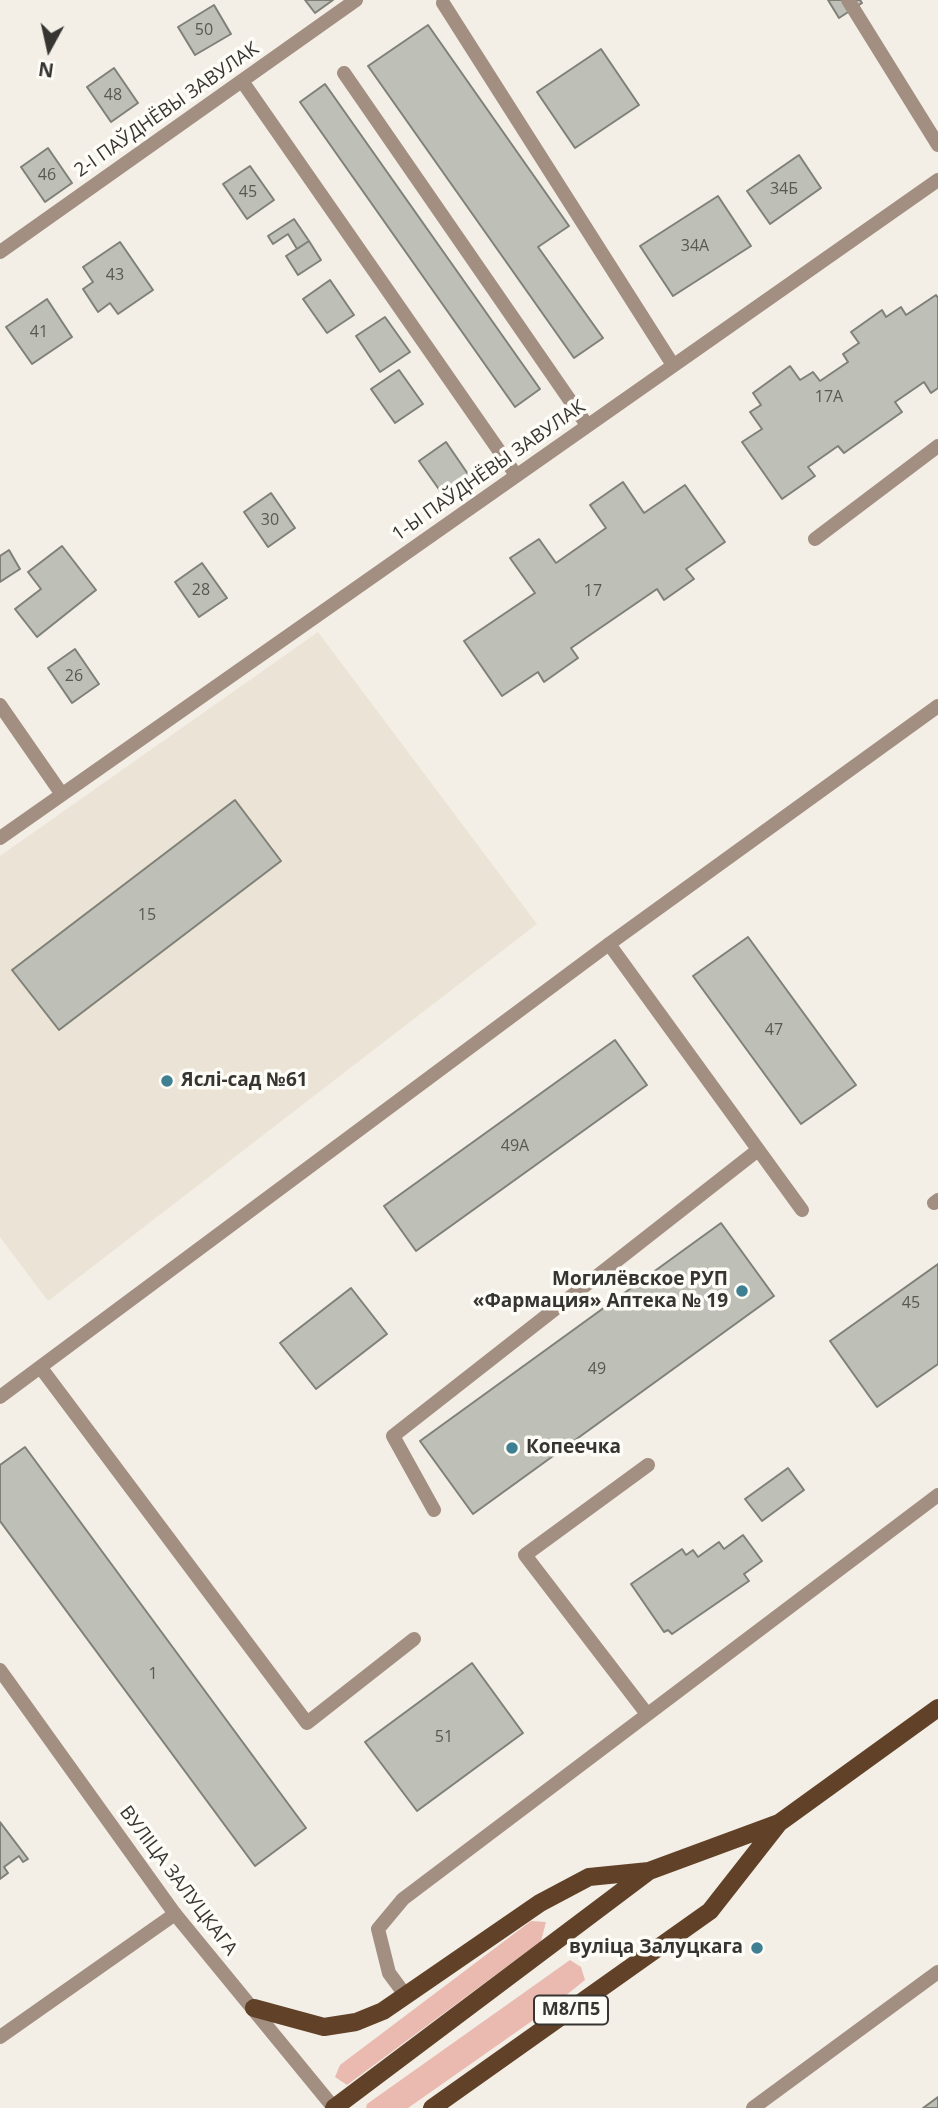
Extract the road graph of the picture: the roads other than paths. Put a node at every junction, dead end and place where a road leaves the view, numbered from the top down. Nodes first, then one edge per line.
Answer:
1 (356, 0) edge
2 (848, 0) edge
3 (443, 3) dead end
4 (344, 73) dead end
5 (242, 81) junction
6 (938, 145) edge
7 (938, 180) edge
8 (0, 252) edge
9 (673, 365) junction
10 (587, 425) junction
11 (938, 446) edge
12 (516, 475) junction
13 (815, 539) dead end
14 (0, 705) edge
15 (938, 706) edge
16 (61, 793) junction
17 (0, 838) edge
18 (609, 944) junction
19 (758, 1150) junction
20 (802, 1210) dead end
21 (41, 1368) junction
22 (0, 1397) edge
23 (648, 1465) dead end
24 (938, 1495) edge
25 (434, 1510) dead end
26 (414, 1639) dead end
27 (0, 1670) edge
28 (938, 1708) edge
29 (647, 1714) junction
30 (779, 1823) junction
31 (649, 1871) junction
32 (175, 1914) junction
33 (938, 1972) edge
34 (406, 1996) junction
35 (254, 2008) junction
36 (0, 2037) edge
37 (334, 2108) edge
38 (432, 2108) edge
39 (753, 2108) edge

1 - 5 street, 2-І ПАЎДНЁВЫ ЗАВУЛАК
2 - 6 street
3 - 9 street
4 - 10 street
5 - 8 street, 2-І ПАЎДНЁВЫ ЗАВУЛАК
5 - 12 street
7 - 9 street, 1-Ы ПАЎДНЁВЫ ЗАВУЛАК
9 - 10 street, 1-Ы ПАЎДНЁВЫ ЗАВУЛАК
10 - 12 street, 1-Ы ПАЎДНЁВЫ ЗАВУЛАК
11 - 13 street
12 - 16 street, 1-Ы ПАЎДНЁВЫ ЗАВУЛАК
14 - 16 street
15 - 18 street
16 - 17 street, 1-Ы ПАЎДНЁВЫ ЗАВУЛАК
18 - 19 street
18 - 21 street
19 - 20 street
19 - 25 street
21 - 22 street
21 - 26 street
23 - 29 street
24 - 29 street
27 - 32 street, ВУЛІЦА ЗАЛУЦКАГА
28 - 30 main road, М8/П5
29 - 34 street
30 - 31 main road
30 - 38 main road, М8/П5
31 - 34 main road
31 - 37 main road
32 - 35 street, ВУЛІЦА ЗАЛУЦКАГА
32 - 36 street
33 - 39 street
34 - 35 main road
35 - 37 street, ВУЛІЦА ЗАЛУЦКАГА

